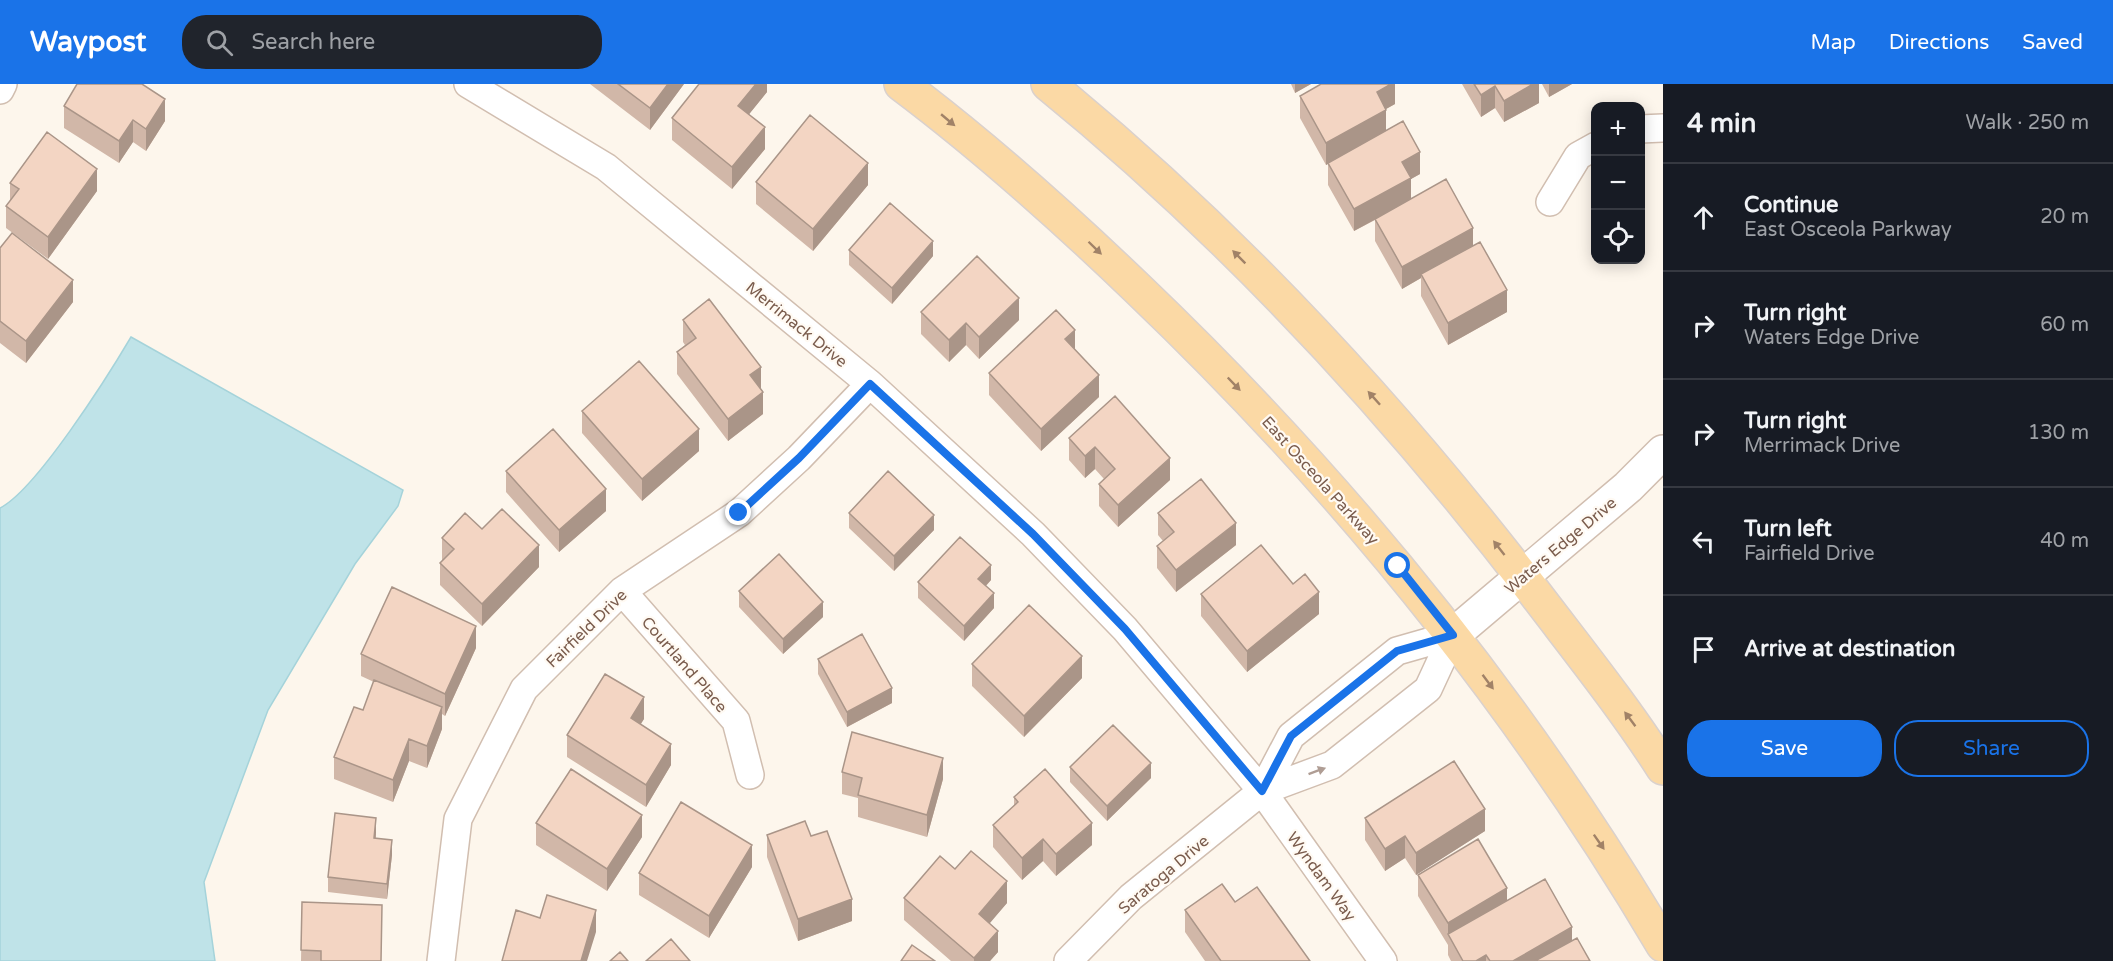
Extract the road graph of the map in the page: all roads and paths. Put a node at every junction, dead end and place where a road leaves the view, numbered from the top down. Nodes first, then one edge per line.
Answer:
1 (3, 84) edge
2 (468, 84) edge
3 (902, 84) edge
4 (1048, 84) edge
5 (0, 90) edge
6 (1663, 128) edge
7 (1645, 129) edge
8 (1591, 149) edge
9 (1550, 202) dead end
10 (870, 384) junction
11 (1663, 452) edge
12 (1523, 578) junction
13 (622, 591) junction
14 (1453, 635) junction
15 (1663, 768) edge
16 (750, 776) dead end
17 (1262, 791) junction
18 (1663, 945) edge
19 (441, 961) edge
20 (1068, 961) edge
21 (1383, 961) edge

1 - 5 street
2 - 10 street, Merrimack Drive
3 -> 14 main road, East Osceola Parkway
12 -> 4 main road
6 - 7 street
8 - 9 street
10 - 13 street, Fairfield Drive
10 - 17 street, Merrimack Drive
11 - 12 street, Waters Edge Drive
12 - 14 street, Waters Edge Drive
15 -> 12 main road
13 - 16 street, Courtland Place
13 - 19 street, Fairfield Drive
14 - 17 street, Waters Edge Drive
17 -> 14 street, Waters Edge Drive
14 -> 18 main road, East Osceola Parkway
17 - 20 street, Saratoga Drive
17 - 21 street, Wyndam Way

